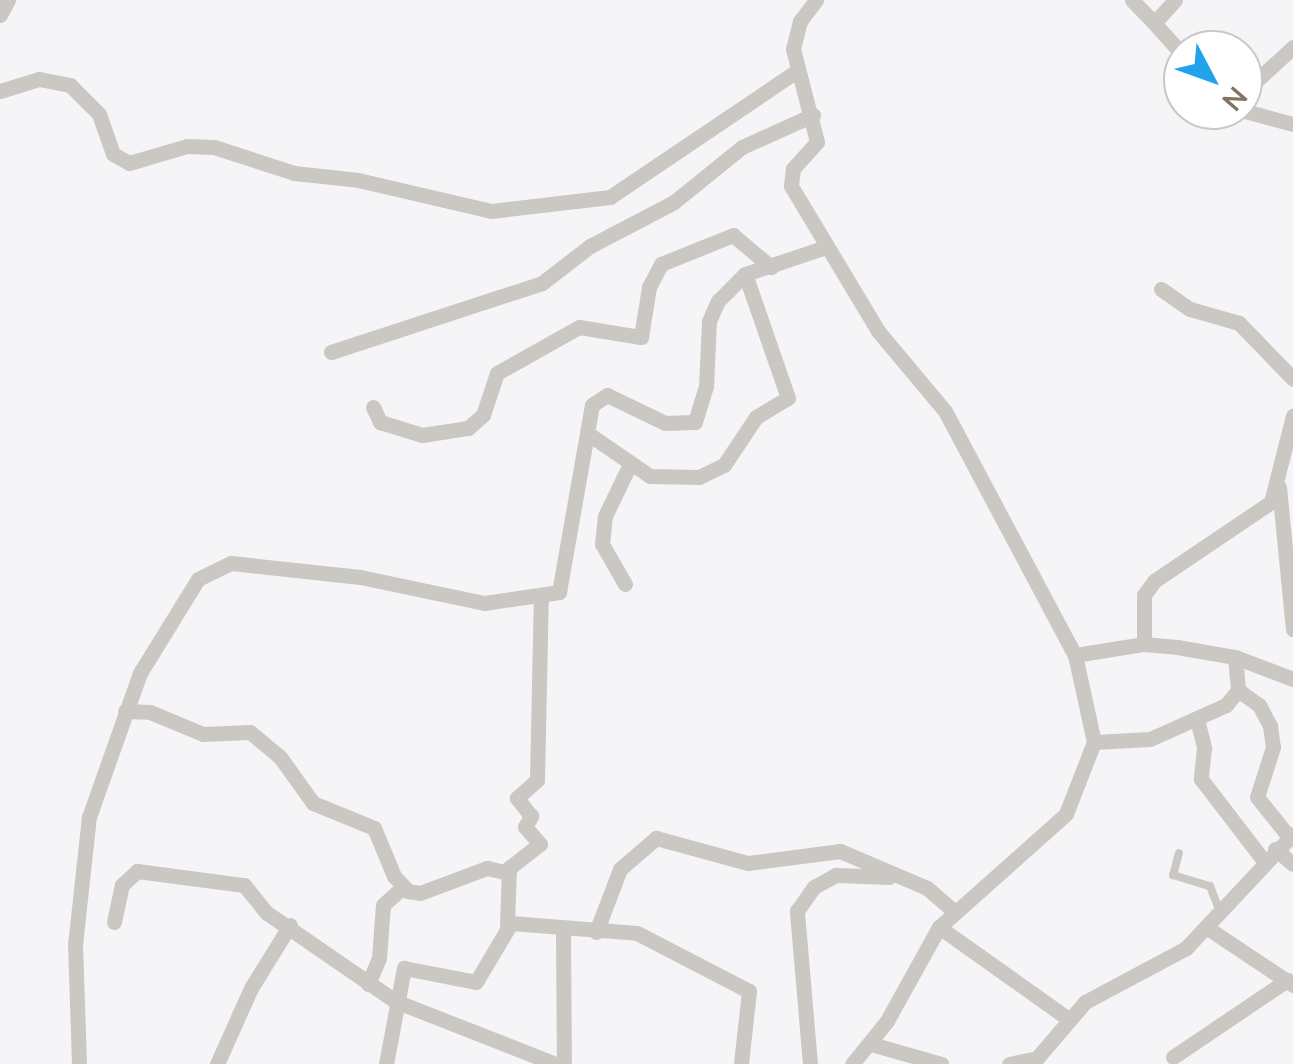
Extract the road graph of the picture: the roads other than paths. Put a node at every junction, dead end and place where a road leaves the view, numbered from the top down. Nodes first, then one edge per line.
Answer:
1 (8, 0) edge
2 (816, 0) edge
3 (1132, 0) edge
4 (1175, 0) edge
5 (0, 15) edge
6 (1154, 23) junction
7 (1163, 33) edge
8 (1293, 46) edge
9 (798, 70) junction
10 (1263, 74) edge
11 (0, 91) edge
12 (812, 115) junction
13 (1263, 116) edge
14 (1293, 124) edge
15 (826, 247) junction
16 (771, 267) junction
17 (746, 274) junction
18 (1161, 288) dead end
19 (331, 352) dead end
20 (1293, 379) edge
21 (373, 407) dead end
22 (1293, 416) edge
23 (588, 434) junction
24 (630, 464) junction
25 (1279, 487) junction
26 (625, 584) dead end
27 (541, 594) junction
28 (1293, 629) edge
29 (1144, 644) junction
30 (1075, 656) junction
31 (1236, 657) junction
32 (1293, 679) edge
33 (1238, 690) junction
34 (125, 712) junction
35 (1197, 718) junction
36 (1094, 742) junction
37 (1291, 835) edge
38 (1179, 853) dead end
39 (1270, 855) junction
40 (1293, 864) edge
41 (508, 873) junction
42 (898, 878) junction
43 (402, 887) junction
44 (953, 911) junction
45 (1220, 912) junction
46 (114, 922) dead end
47 (290, 925) junction
48 (508, 925) junction
49 (939, 927) junction
50 (1206, 927) junction
51 (563, 931) junction
52 (596, 932) junction
53 (1290, 982) edge
54 (368, 984) junction
55 (394, 1001) junction
56 (1067, 1018) junction
57 (870, 1044) junction
58 (1173, 1057) dead end
59 (79, 1064) edge
60 (217, 1064) edge
61 (386, 1064) edge
62 (556, 1064) edge
63 (564, 1064) edge
64 (741, 1064) edge
65 (810, 1064) edge
66 (852, 1064) edge
67 (941, 1064) edge
68 (1009, 1064) edge

1 - 5 street
2 - 9 street
3 - 6 street
4 - 6 street
6 - 7 street
8 - 10 street
9 - 11 street
9 - 12 street
12 - 15 street
12 - 19 street
13 - 14 street
15 - 16 street
15 - 30 street
16 - 17 street
16 - 21 street
17 - 23 street
17 - 24 street
18 - 20 street
22 - 25 street
23 - 24 street
23 - 27 street
24 - 26 street
25 - 28 street
25 - 29 street
27 - 34 street
27 - 41 street
29 - 30 street
29 - 31 street
30 - 36 street
31 - 32 street
31 - 33 street
33 - 35 street
33 - 37 street
34 - 43 street
34 - 59 street
35 - 36 street
35 - 39 street
36 - 44 street
37 - 39 street
38 - 45 lane
39 - 40 street
39 - 45 street
41 - 43 street
41 - 48 street
42 - 44 street
42 - 52 street
42 - 65 street
43 - 54 street
44 - 49 street
45 - 50 street
46 - 47 street
47 - 54 street
47 - 60 street
48 - 51 street
48 - 55 street
49 - 56 street
49 - 57 street
50 - 53 street
50 - 56 street
51 - 52 street
51 - 63 street
52 - 64 street
53 - 58 street
54 - 55 street
55 - 61 street
55 - 62 street
56 - 68 street
57 - 66 street
57 - 67 street

